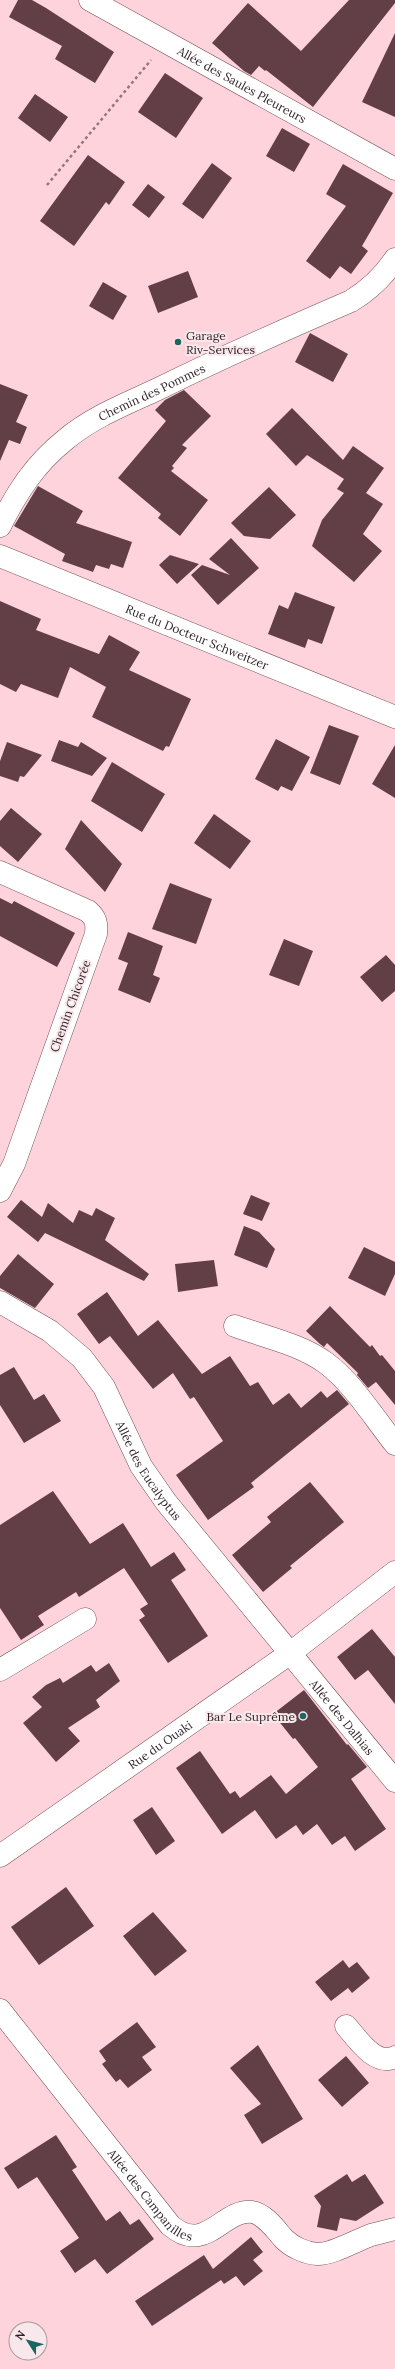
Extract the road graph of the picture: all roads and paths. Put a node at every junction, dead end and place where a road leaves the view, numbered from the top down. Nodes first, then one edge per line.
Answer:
1 (90, 0) edge
2 (166, 42) junction
3 (395, 169) edge
4 (47, 185) dead end
5 (395, 259) edge
6 (0, 526) edge
7 (0, 556) edge
8 (395, 717) edge
9 (0, 872) edge
10 (0, 1191) edge
11 (0, 1302) edge
12 (235, 1326) dead end
13 (395, 1444) edge
14 (395, 1572) edge
15 (85, 1619) dead end
16 (288, 1654) junction
17 (0, 1670) edge
18 (395, 1781) edge
19 (0, 1856) edge
20 (0, 2010) edge
21 (346, 2026) dead end
22 (395, 2057) edge
23 (395, 2229) edge

1 - 2 street, Allée des Saules Pleureurs
2 - 3 street, Allée des Saules Pleureurs
2 - 4 path
5 - 6 street, Chemin des Pommes
7 - 8 street, Rue du Docteur Schweitzer
9 - 10 street, Chemin Chicorée
11 - 16 street, Allée des Eucalyptus
12 - 13 street
14 - 16 street, Rue du Ouaki
15 - 17 street
16 - 18 street, Allée des Dalhias
16 - 19 street, Rue du Ouaki
20 - 23 street, Allée des Campanilles
21 - 22 street

